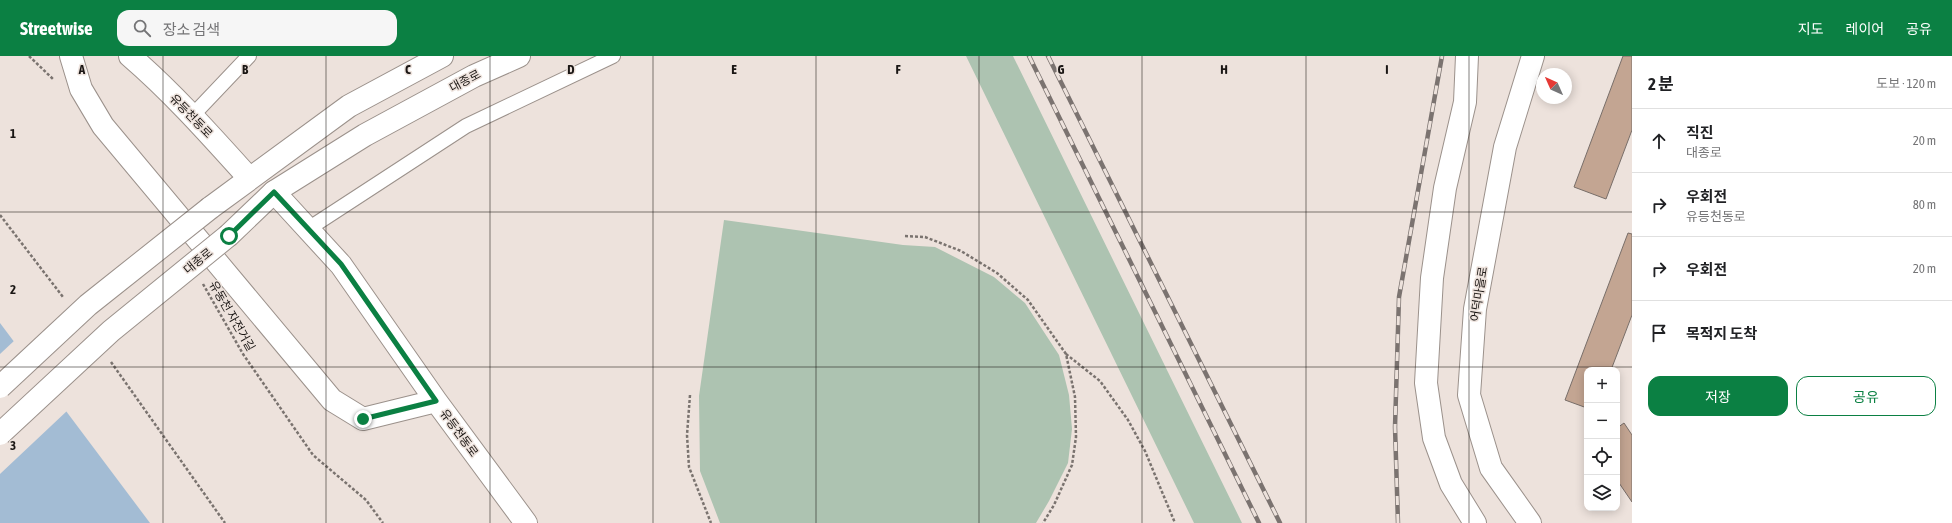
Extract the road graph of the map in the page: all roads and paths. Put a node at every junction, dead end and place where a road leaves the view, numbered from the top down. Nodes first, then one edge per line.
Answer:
1 (29, 56) edge
2 (71, 56) edge
3 (130, 56) edge
4 (248, 56) edge
5 (442, 56) edge
6 (519, 56) edge
7 (613, 56) edge
8 (1467, 56) edge
9 (1533, 56) edge
10 (58, 83) dead end
11 (192, 116) junction
12 (249, 178) junction
13 (274, 192) junction
14 (0, 215) edge
15 (308, 229) junction
16 (905, 236) dead end
17 (202, 282) dead end
18 (67, 302) dead end
19 (1066, 354) junction
20 (110, 359) dead end
21 (0, 387) edge
22 (690, 396) dead end
23 (436, 401) junction
24 (0, 434) edge
25 (225, 523) edge
26 (382, 523) edge
27 (526, 523) edge
28 (712, 523) edge
29 (1043, 523) edge
30 (1174, 523) edge
31 (1475, 523) edge
32 (1530, 523) edge

1 - 10 path
2 - 23 main road
3 - 11 main road, 유등천동로
4 - 11 lane
5 - 12 main road
6 - 13 main road, 대종로
7 - 15 lane
8 - 31 main road
9 - 32 main road, 어덕마을로
11 - 12 main road, 유등천동로
12 - 21 main road, bridge
13 - 15 main road, 유등천동로
13 - 24 main road, 대종로, bridge
14 - 18 path
15 - 23 main road, 유등천동로
16 - 19 path
17 - 26 path, 유동천 자전거길
19 - 29 path
19 - 30 path
20 - 25 path
22 - 28 path
23 - 27 main road, 유등천동로

